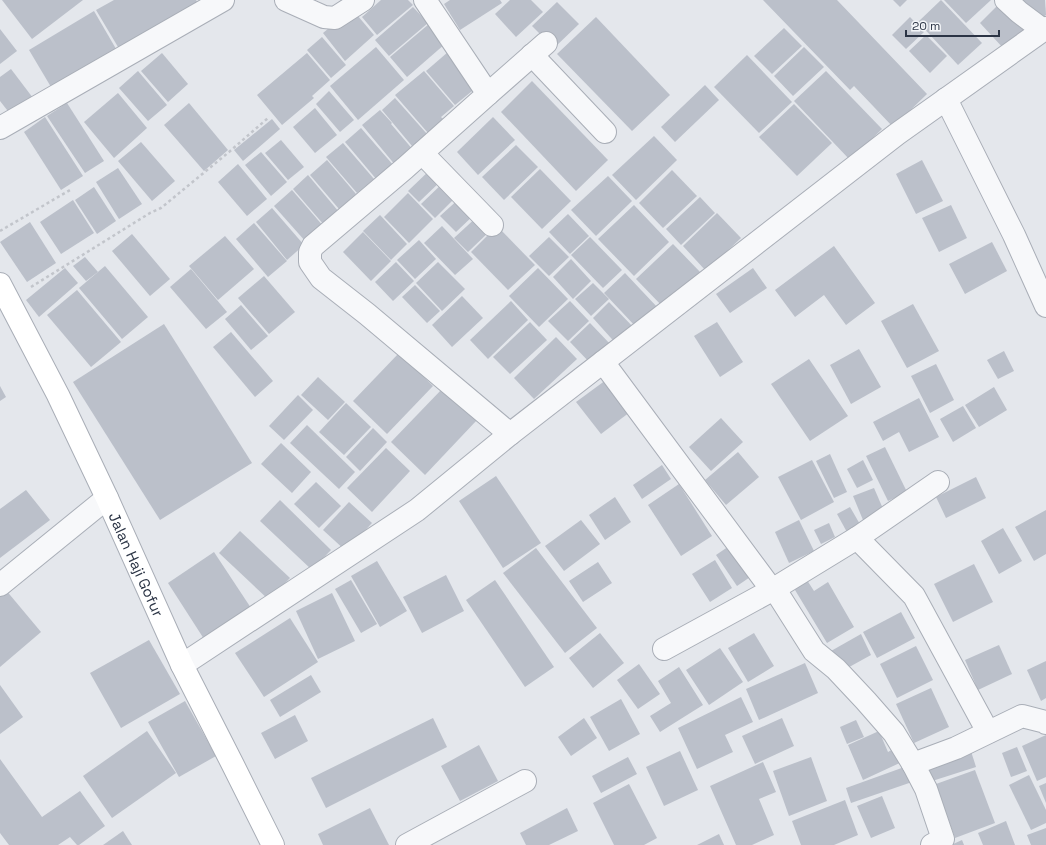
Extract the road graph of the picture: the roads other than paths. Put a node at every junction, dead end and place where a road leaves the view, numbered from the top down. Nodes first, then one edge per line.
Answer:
1 (224, 0) edge
2 (286, 0) edge
3 (363, 0) edge
4 (425, 0) edge
5 (1006, 0) edge
6 (1044, 29) edge
7 (488, 94) junction
8 (946, 99) junction
9 (0, 128) edge
10 (605, 132) dead end
11 (422, 153) junction
12 (492, 225) dead end
13 (2, 288) edge
14 (1046, 306) edge
15 (603, 362) junction
16 (510, 434) junction
17 (938, 482) dead end
18 (107, 498) junction
19 (857, 538) junction
20 (0, 585) edge
21 (773, 589) junction
22 (664, 649) dead end
23 (182, 665) junction
24 (1046, 724) edge
25 (988, 732) junction
26 (913, 764) junction
27 (525, 781) dead end
28 (273, 845) edge
29 (408, 845) edge
30 (932, 845) edge

1 - 9 street
2 - 3 street
4 - 7 street
5 - 6 street
6 - 8 street
7 - 10 street
7 - 11 street
8 - 14 street
8 - 15 street
11 - 12 street
11 - 16 street
13 - 18 street, Jalan Haji Gofur
15 - 16 street
15 - 21 street
16 - 23 street
17 - 19 street
18 - 20 street
18 - 23 street, Jalan Haji Gofur
19 - 21 street
19 - 25 street
21 - 22 street
21 - 26 street
23 - 28 street, Jalan Haji Gofur
24 - 25 street
25 - 26 street
26 - 30 street
27 - 29 street

